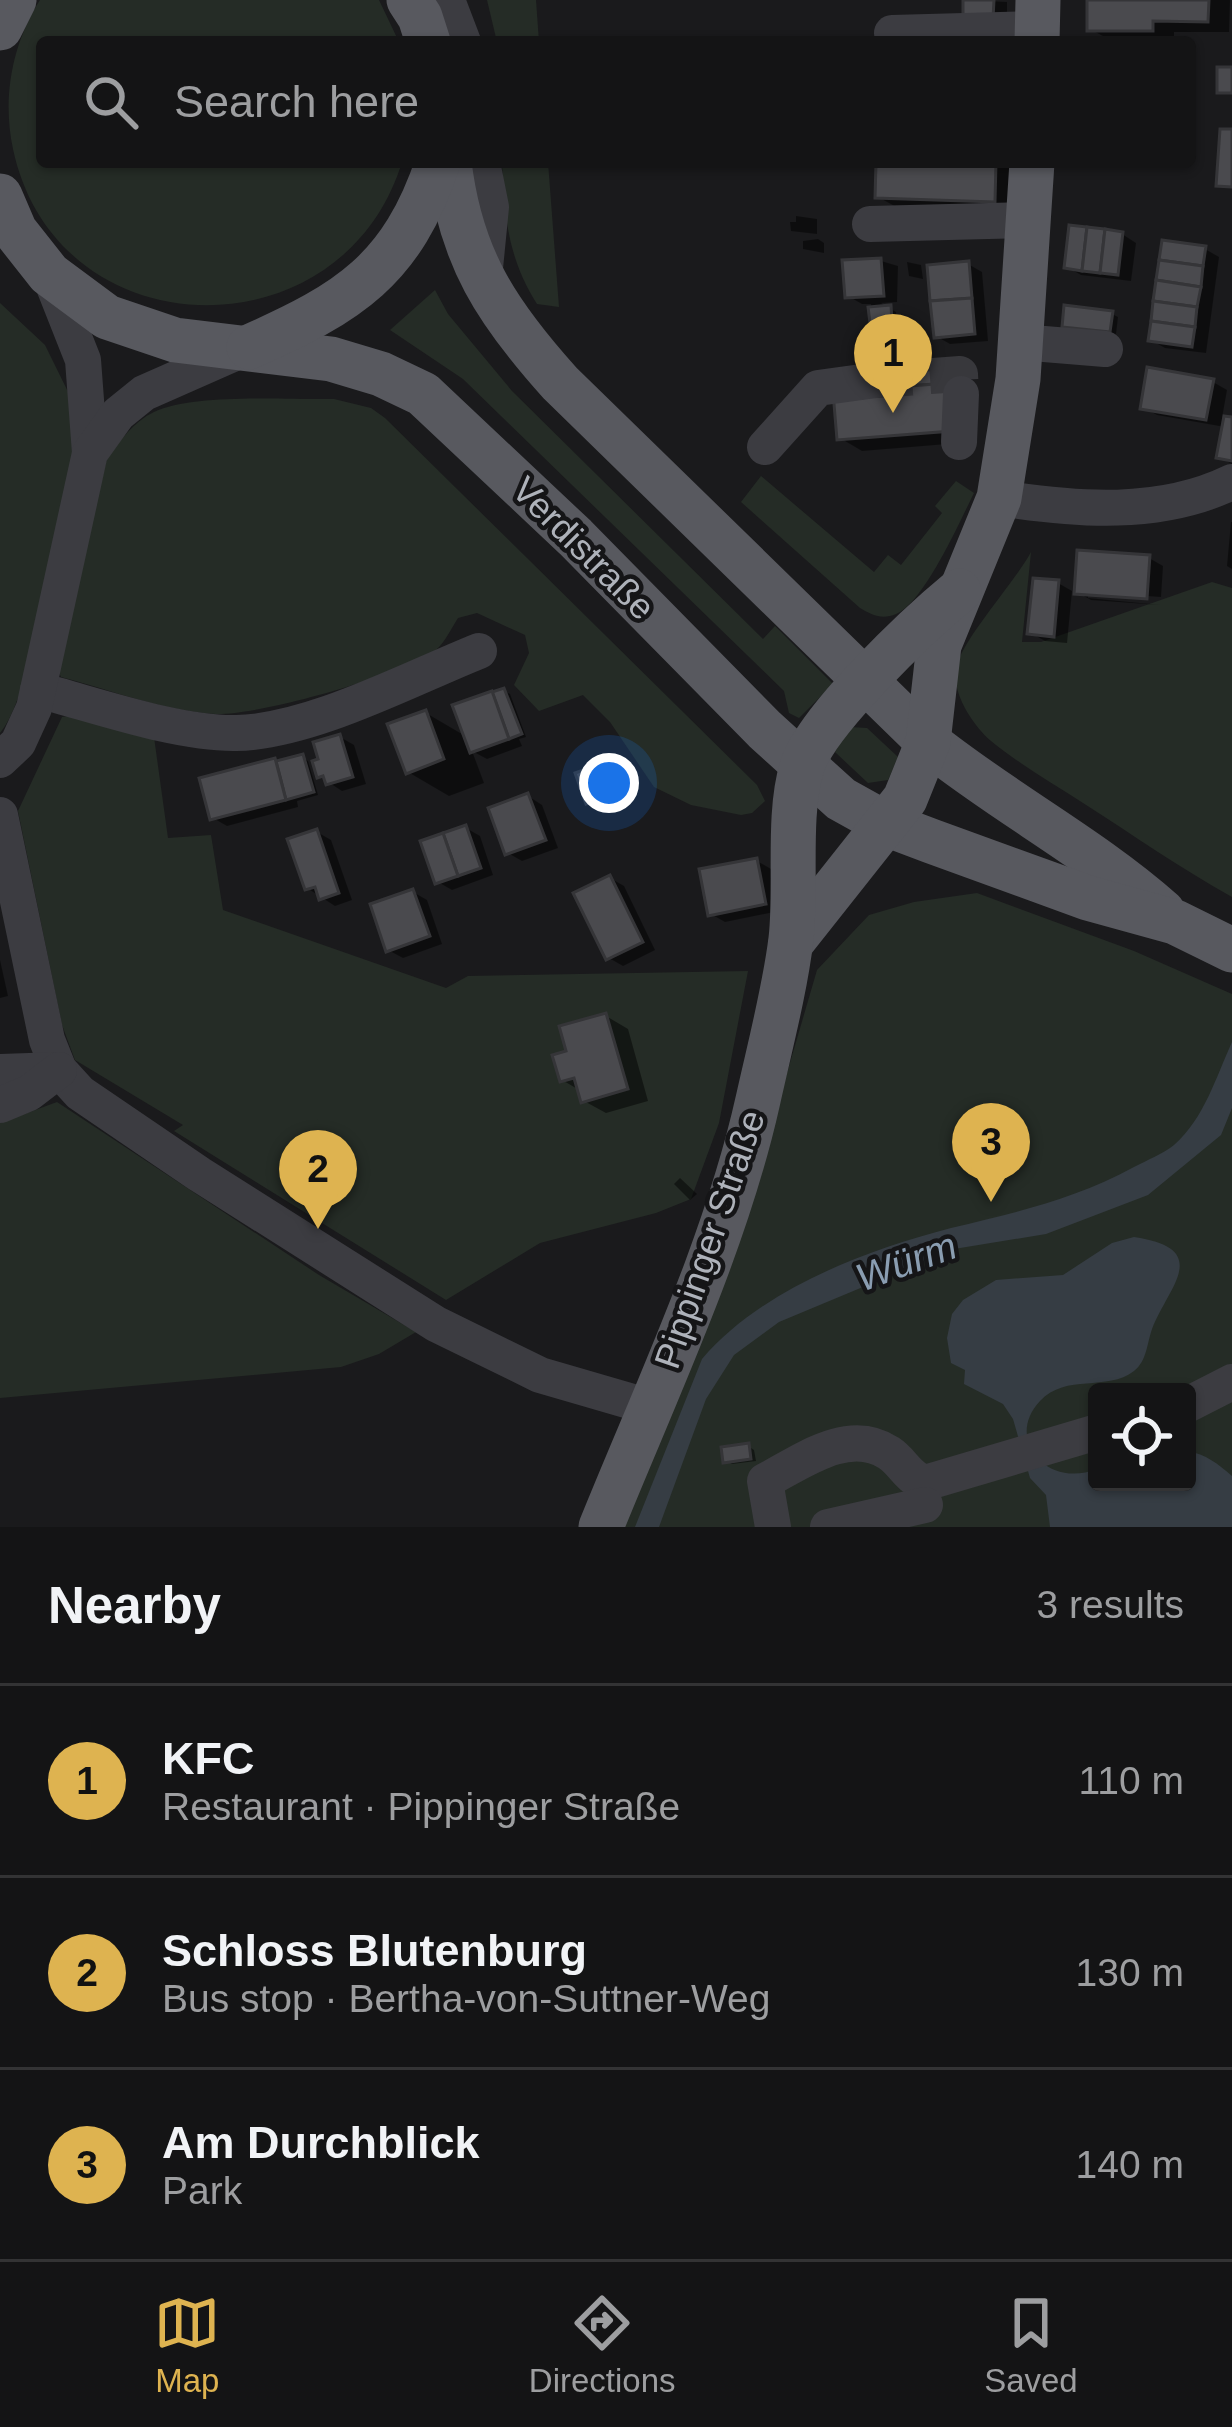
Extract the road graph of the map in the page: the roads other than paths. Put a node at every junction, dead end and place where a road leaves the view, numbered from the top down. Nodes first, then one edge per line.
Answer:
1 (14, 0) edge
2 (409, 0) edge
3 (447, 0) edge
4 (1037, 24) edge
5 (0, 28) edge
6 (892, 33) dead end
7 (425, 36) edge
8 (461, 36) edge
9 (435, 168) edge
10 (450, 168) edge
11 (483, 168) edge
12 (1032, 168) edge
13 (0, 196) edge
14 (1028, 220) junction
15 (870, 224) dead end
16 (49, 274) junction
17 (484, 281) junction
18 (1020, 342) junction
19 (247, 348) junction
20 (1106, 349) dead end
21 (876, 380) tunnel mouth
22 (961, 394) dead end
23 (959, 442) dead end
24 (765, 447) dead end
25 (90, 453) junction
26 (1232, 482) edge
27 (998, 499) junction
28 (958, 591) junction
29 (479, 651) dead end
30 (866, 681) junction
31 (38, 690) junction
32 (928, 742) junction
33 (0, 760) edge
34 (802, 765) junction
35 (0, 814) edge
36 (886, 824) junction
37 (1174, 922) junction
38 (791, 943) junction
39 (1232, 950) edge
40 (59, 1070) junction
41 (0, 1072) edge
42 (0, 1105) edge
43 (1232, 1382) edge
44 (1196, 1400) edge
45 (650, 1407) junction
46 (1088, 1435) edge
47 (925, 1505) dead end
48 (601, 1527) edge
49 (773, 1527) edge
50 (828, 1527) edge

1 - 5 main road
2 - 7 main road
3 - 8 street
4 - 6 street
9 - 19 main road
10 - 17 main road, Verdistraße
11 - 17 street
12 - 14 main road, Pippinger Straße
13 - 16 main road, Verdistraße
14 - 15 street
14 - 18 main road, Pippinger Straße
16 - 19 main road, Verdistraße
16 - 25 street
17 - 30 main road, Verdistraße
18 - 20 street
18 - 27 main road, Pippinger Straße
19 - 25 street
19 - 34 main road, Verdistraße
21 - 24 street
22 - 23 street
25 - 31 street
26 - 27 street
27 - 28 main road, Pippinger Straße
28 - 30 main road, Pippinger Straße
28 - 32 main road, Pippinger Straße
29 - 31 street
30 - 32 main road, Verdistraße
30 - 34 main road, Pippinger Straße
31 - 33 street
32 - 36 main road, Pippinger Straße
32 - 37 main road, Verdistraße
34 - 36 main road, Verdistraße
34 - 38 main road, Pippinger Straße
35 - 40 street
36 - 37 main road, Verdistraße
36 - 38 main road, Pippinger Straße
37 - 39 main road, Verdistraße
38 - 45 main road, Pippinger Straße
40 - 41 street
40 - 42 street
40 - 45 street
43 - 44 street
45 - 48 main road, Pippinger Straße
46 - 49 street
47 - 50 street

